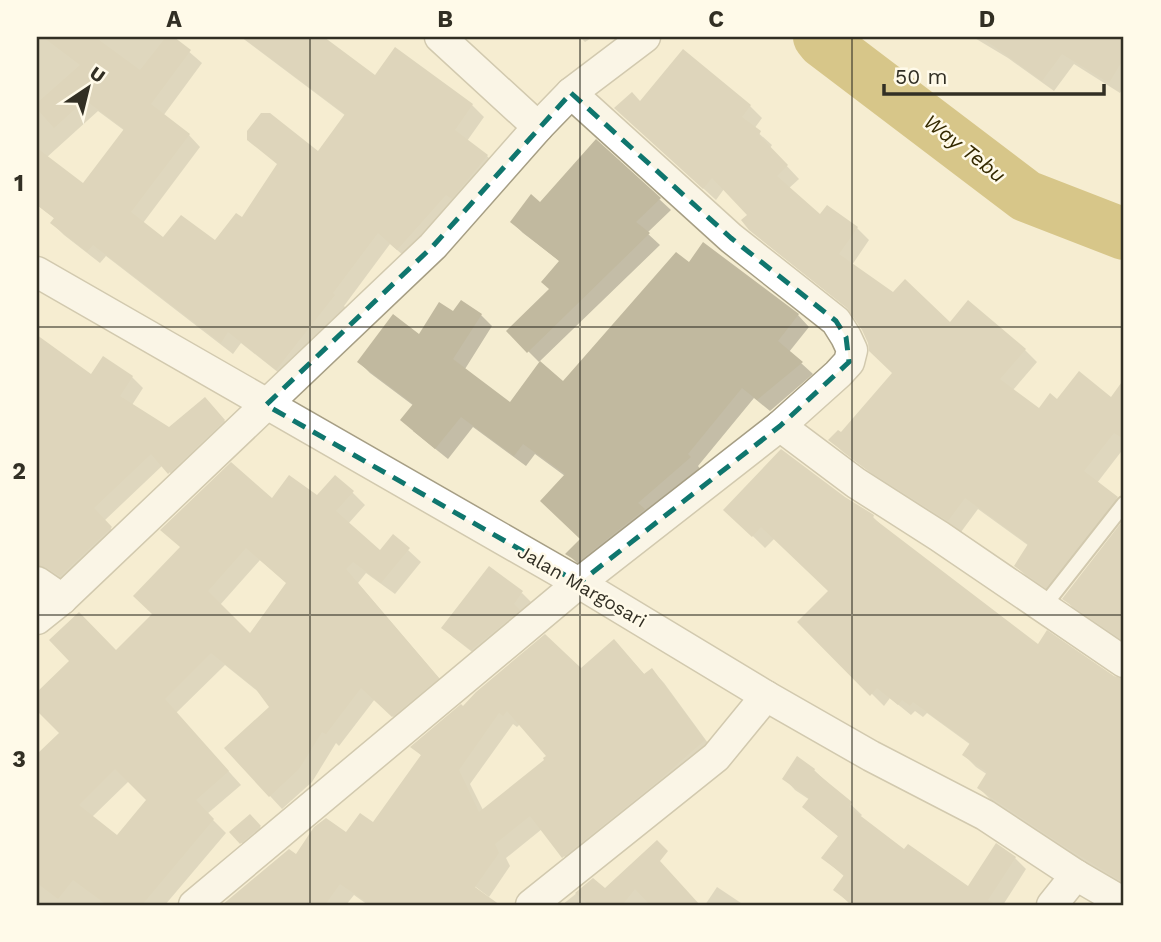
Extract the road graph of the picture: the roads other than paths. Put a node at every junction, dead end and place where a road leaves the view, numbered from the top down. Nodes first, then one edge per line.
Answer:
1 (440, 37) edge
2 (645, 37) edge
3 (571, 93) junction
4 (538, 127) junction
5 (37, 272) edge
6 (266, 405) junction
7 (780, 426) junction
8 (1124, 505) edge
9 (37, 582) edge
10 (579, 583) junction
11 (62, 599) junction
12 (1043, 607) junction
13 (37, 619) edge
14 (1124, 662) edge
15 (766, 696) junction
16 (1076, 875) junction
17 (1124, 903) edge
18 (194, 905) edge
19 (531, 905) edge
20 (1052, 905) edge

1 - 4 street
2 - 3 street
3 - 4 street
3 - 7 street
4 - 6 street
5 - 6 street, Jalan Margosari
6 - 10 street, Jalan Margosari
6 - 11 street
7 - 10 street
7 - 12 street
8 - 12 lane
9 - 11 street
10 - 15 street, Jalan Margosari
10 - 18 street
11 - 13 street
12 - 14 street
15 - 16 street, Jalan Margosari
15 - 19 street
16 - 17 street, Jalan Margosari
16 - 20 street

